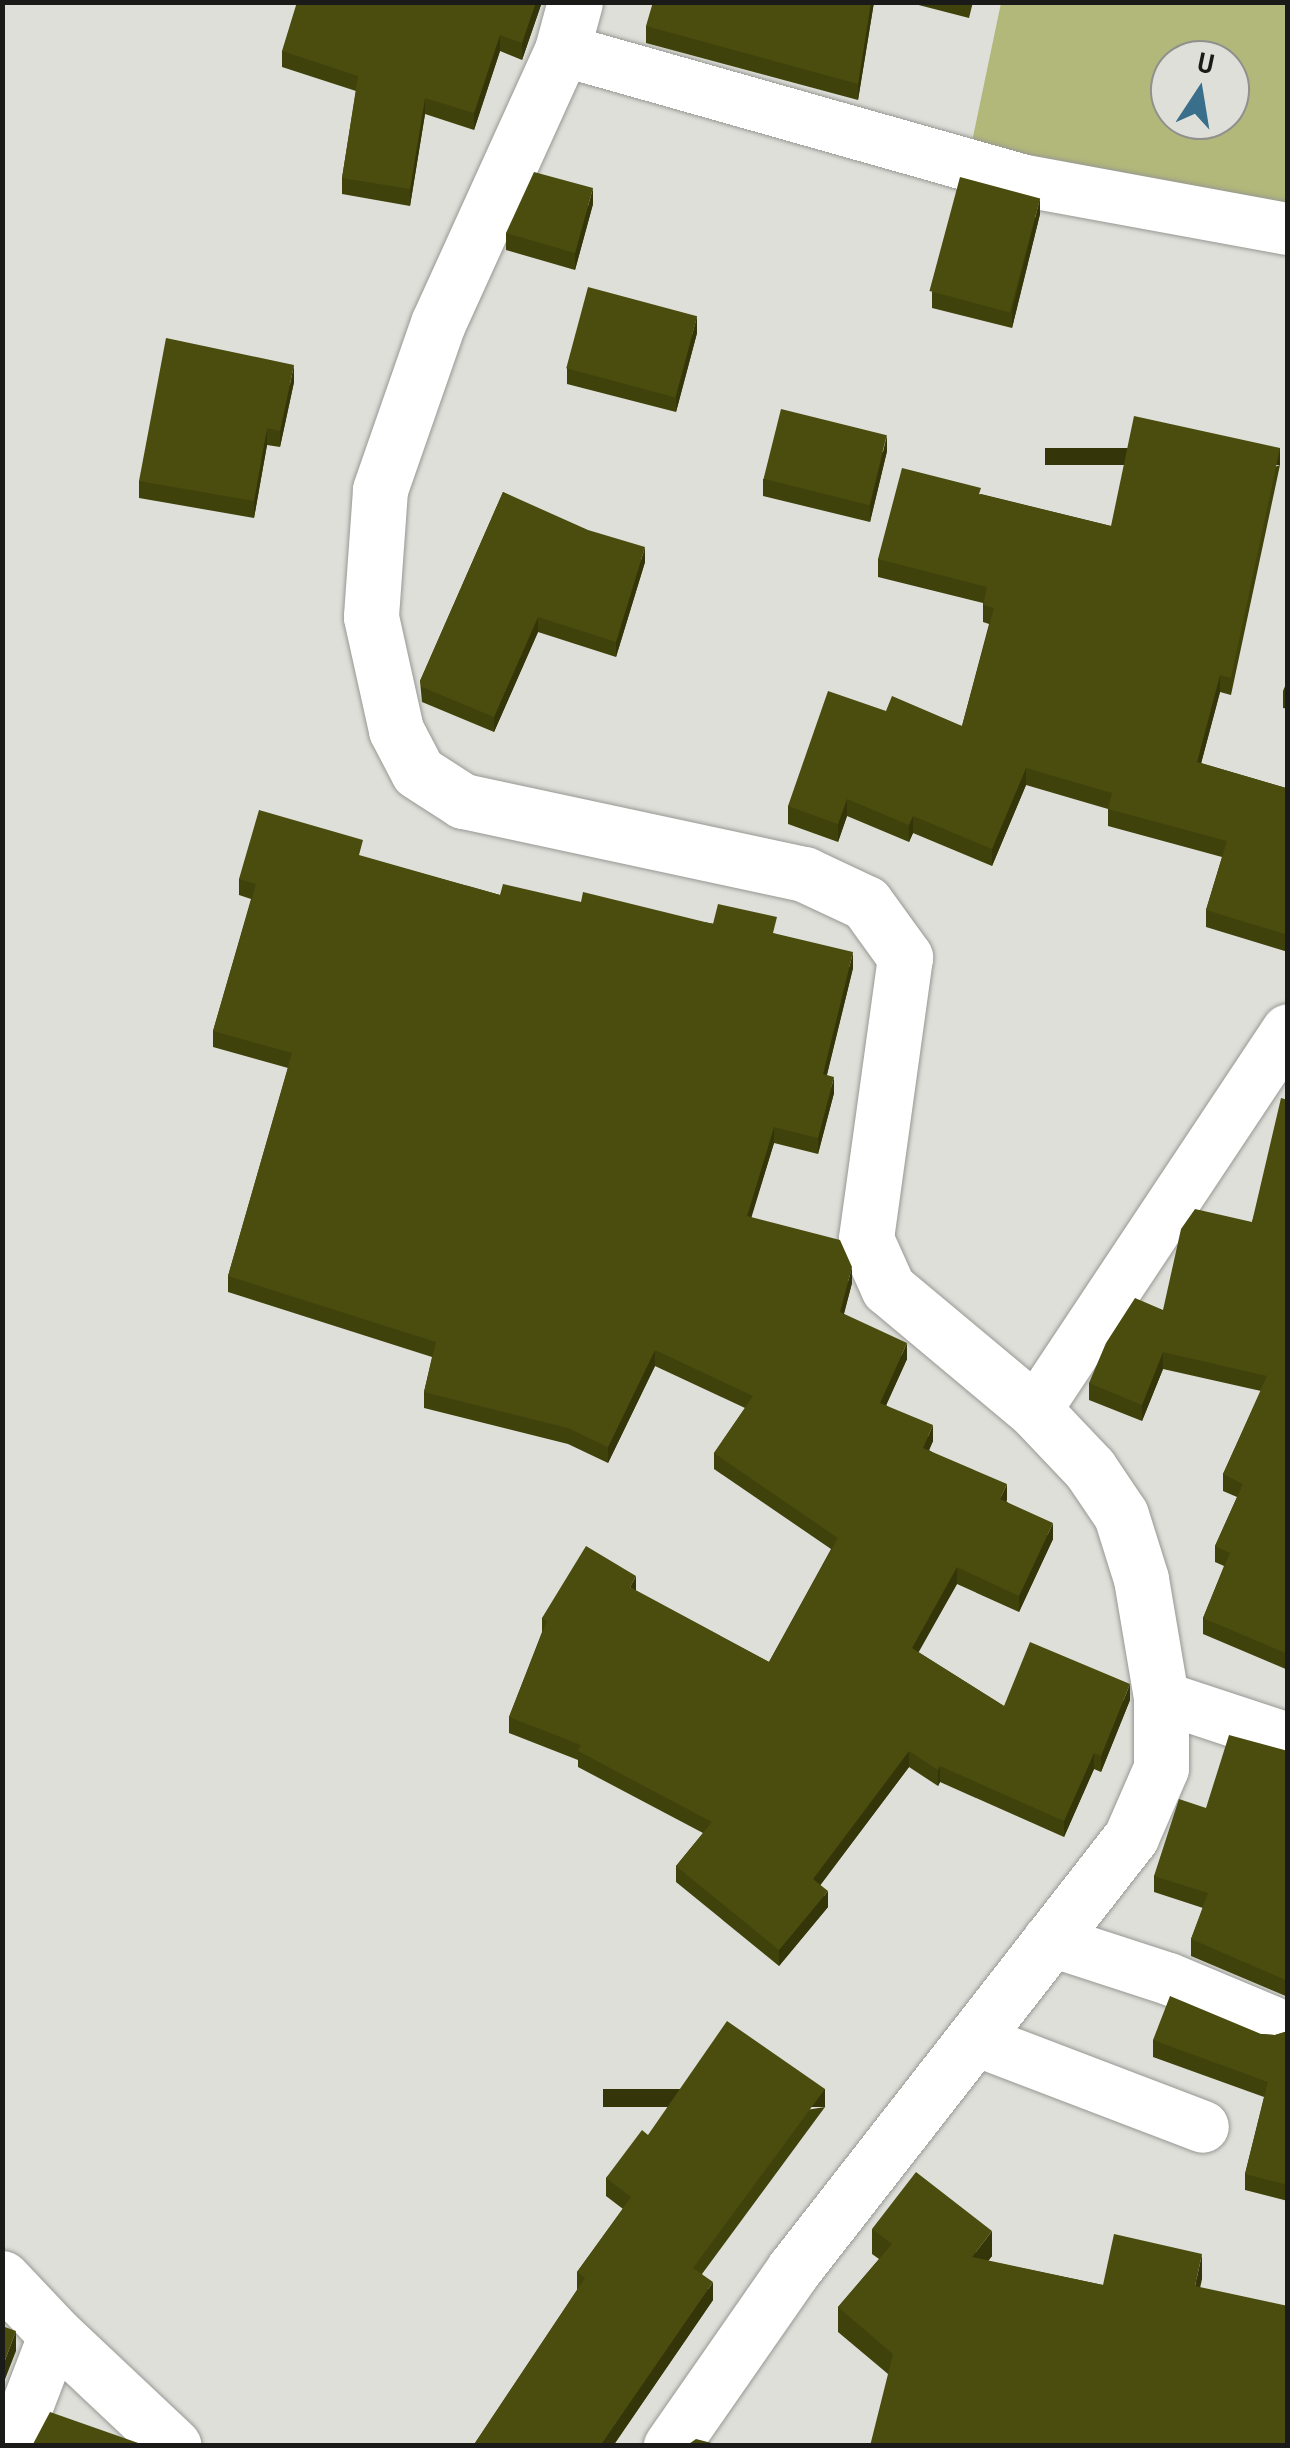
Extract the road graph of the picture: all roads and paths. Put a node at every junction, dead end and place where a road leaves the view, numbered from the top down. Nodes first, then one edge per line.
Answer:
1 (568, 26) edge
2 (1288, 229) edge
3 (1288, 1030) edge
4 (1035, 1411) junction
5 (1160, 1696) junction
6 (1288, 1739) edge
7 (1049, 1940) junction
8 (1272, 2022) dead end
9 (972, 2039) junction
10 (1203, 2127) dead end
11 (2, 2278) edge
12 (55, 2334) junction
13 (12, 2446) edge
14 (174, 2446) edge
15 (671, 2446) edge

1 - 2 street
1 - 4 street
3 - 4 street
4 - 5 street
5 - 6 street
5 - 7 street
7 - 8 street
7 - 9 street
9 - 10 street
9 - 15 street
11 - 12 street
12 - 13 street
12 - 14 street

